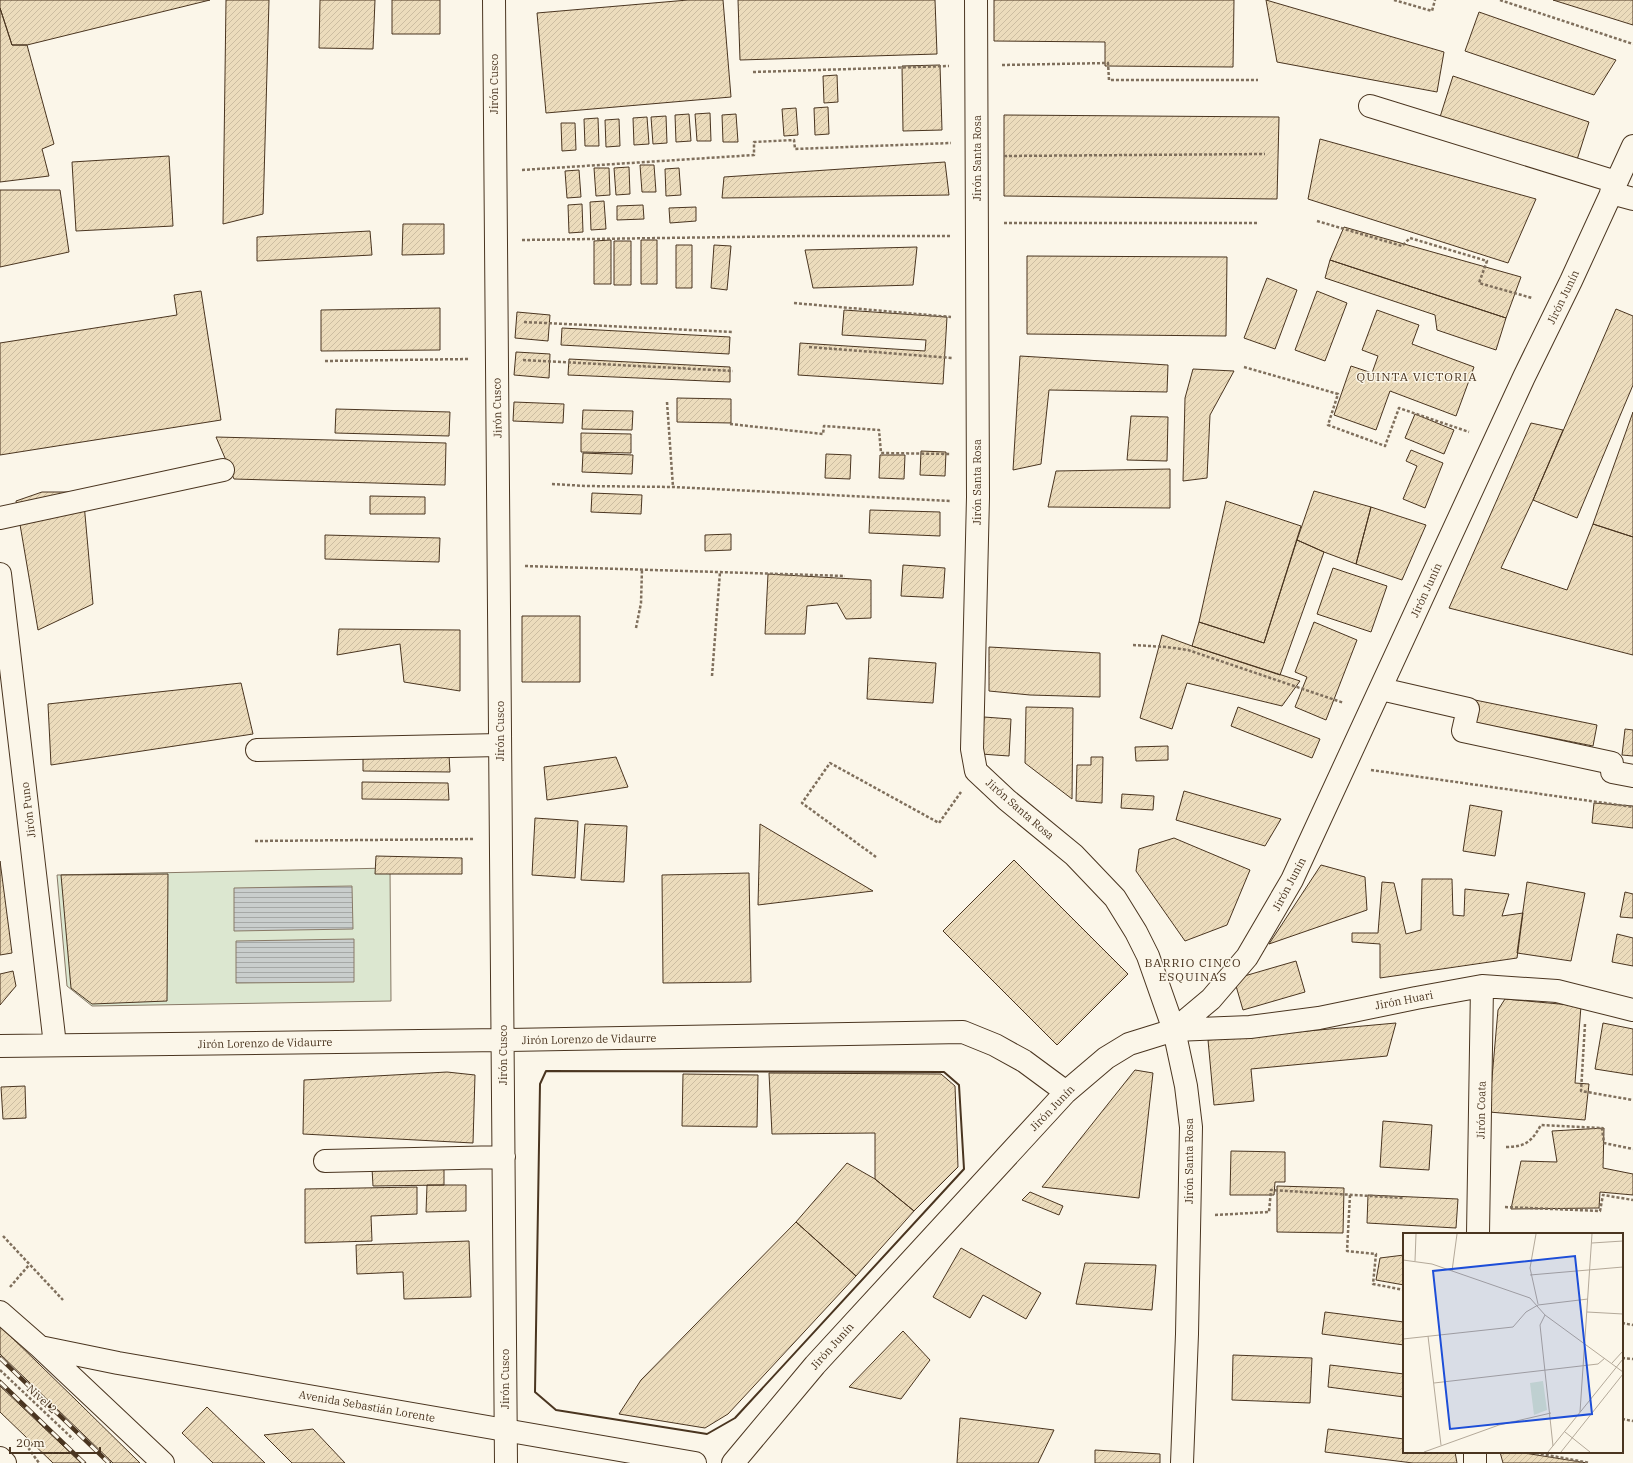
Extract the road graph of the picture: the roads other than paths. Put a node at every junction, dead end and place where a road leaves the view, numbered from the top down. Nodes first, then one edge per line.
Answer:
1 (494, 0) edge
2 (976, 0) edge
3 (1370, 106) dead end
4 (1633, 146) edge
5 (1614, 188) junction
6 (1633, 199) edge
7 (223, 470) dead end
8 (0, 518) edge
9 (0, 574) edge
10 (1381, 688) junction
11 (500, 745) junction
12 (257, 750) dead end
13 (1633, 776) edge
14 (1482, 986) junction
15 (1633, 1010) edge
16 (1174, 1030) junction
17 (503, 1040) junction
18 (55, 1045) junction
19 (0, 1046) edge
20 (1066, 1092) junction
21 (504, 1157) junction
22 (325, 1161) dead end
23 (1478, 1233) edge
24 (0, 1312) edge
25 (40, 1347) junction
26 (506, 1429) junction
27 (0, 1458) edge
28 (5, 1463) edge
29 (163, 1463) edge
30 (506, 1463) edge
31 (695, 1463) edge
32 (733, 1463) edge
33 (1182, 1463) edge

1 - 11 street, Jirón Cusco
2 - 16 street, Jirón Santa Rosa
3 - 5 street
4 - 5 street, Jirón Junín
5 - 6 street
5 - 10 street, Jirón Junín
7 - 8 street
9 - 18 street, Jirón Puno
10 - 13 street
10 - 16 street, Jirón Junín
11 - 12 street
11 - 17 street, Jirón Cusco
14 - 15 street, Jirón Huari
14 - 16 street, Jirón Huari
14 - 23 street, Jirón Coata
16 - 20 street, Jirón Junín
16 - 33 street, Jirón Santa Rosa
17 - 18 street, Jirón Lorenzo de Vidaurre
17 - 20 street, Jirón Lorenzo de Vidaurre
17 - 21 street, Jirón Cusco
18 - 19 street, Jirón Lorenzo de Vidaurre
20 - 32 street, Jirón Junín
21 - 22 street
21 - 26 street, Jirón Cusco
24 - 25 street
25 - 26 street, Avenida Sebastián Lorente
25 - 29 street
26 - 30 street, Jirón Cusco
26 - 31 street, Avenida Sebastián Lorente
27 - 28 street

